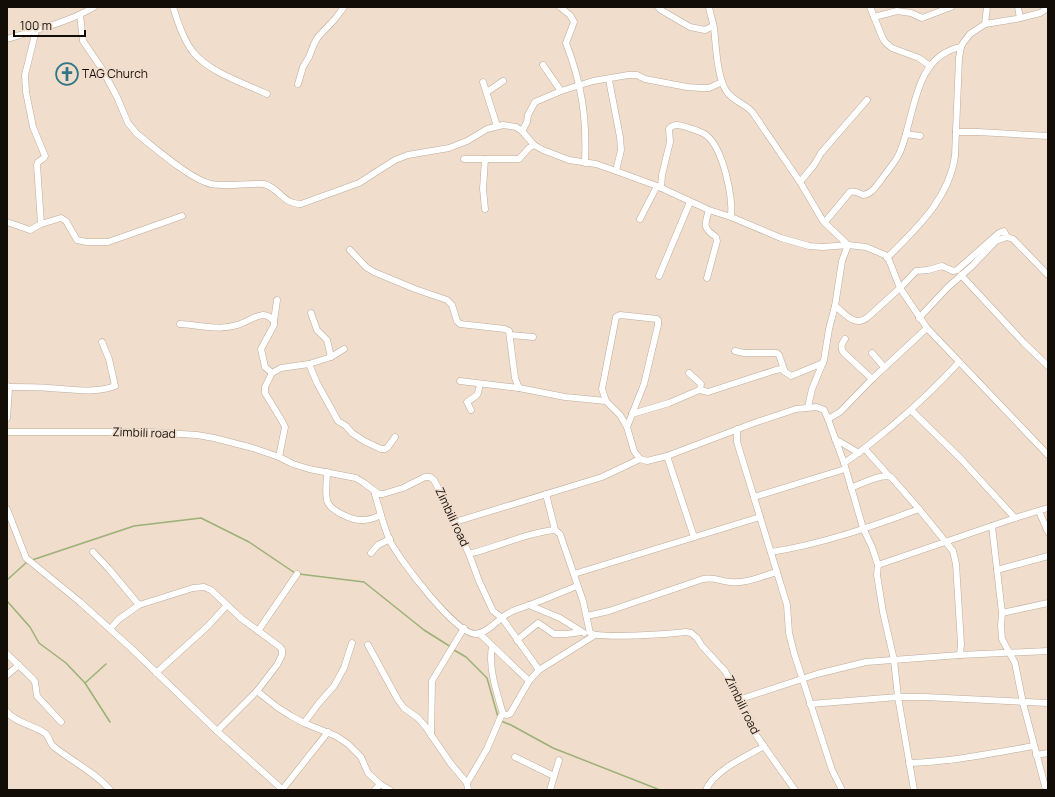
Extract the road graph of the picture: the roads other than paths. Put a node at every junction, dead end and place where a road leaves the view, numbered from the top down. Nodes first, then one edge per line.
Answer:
1 (94, 7) edge
2 (173, 7) edge
3 (344, 7) edge
4 (560, 7) edge
5 (658, 7) edge
6 (709, 7) edge
7 (870, 7) edge
8 (950, 7) edge
9 (987, 7) edge
10 (1018, 7) edge
11 (1046, 8) edge
12 (80, 15) junction
13 (874, 17) junction
14 (1020, 18) junction
15 (985, 24) junction
16 (714, 26) junction
17 (36, 30) junction
18 (7, 39) edge
19 (961, 47) junction
20 (543, 65) dead end
21 (930, 66) junction
22 (609, 80) dead end
23 (503, 81) dead end
24 (483, 82) dead end
25 (722, 82) junction
26 (298, 84) dead end
27 (580, 85) junction
28 (561, 91) junction
29 (487, 92) junction
30 (268, 94) dead end
31 (867, 100) dead end
32 (498, 126) junction
33 (522, 131) junction
34 (956, 132) junction
35 (906, 134) junction
36 (920, 136) dead end
37 (1048, 136) edge
38 (534, 145) junction
39 (464, 159) dead end
40 (484, 159) junction
41 (585, 163) junction
42 (616, 170) junction
43 (800, 182) junction
44 (659, 187) junction
45 (690, 202) junction
46 (484, 209) dead end
47 (709, 210) junction
48 (182, 216) dead end
49 (732, 217) junction
50 (640, 219) dead end
51 (7, 222) edge
52 (825, 222) junction
53 (41, 224) junction
54 (1007, 237) junction
55 (848, 245) junction
56 (350, 250) dead end
57 (887, 258) junction
58 (962, 275) junction
59 (1048, 275) edge
60 (659, 276) dead end
61 (707, 278) dead end
62 (900, 288) junction
63 (277, 300) dead end
64 (835, 306) junction
65 (311, 313) dead end
66 (919, 318) junction
67 (274, 320) junction
68 (180, 324) dead end
69 (927, 328) junction
70 (510, 336) junction
71 (533, 337) dead end
72 (845, 339) dead end
73 (102, 342) dead end
74 (344, 349) dead end
75 (735, 351) dead end
76 (872, 353) dead end
77 (331, 356) junction
78 (959, 362) junction
79 (823, 363) junction
80 (309, 364) junction
81 (1048, 366) edge
82 (884, 368) junction
83 (785, 372) junction
84 (272, 373) junction
85 (689, 373) dead end
86 (872, 379) junction
87 (460, 381) dead end
88 (480, 384) junction
89 (8, 387) edge
90 (519, 388) junction
91 (700, 390) junction
92 (606, 401) junction
93 (808, 407) junction
94 (471, 410) dead end
95 (911, 410) junction
96 (632, 414) junction
97 (7, 418) edge
98 (828, 419) junction
99 (627, 427) junction
100 (737, 429) junction
101 (7, 432) edge
102 (395, 437) dead end
103 (835, 439) junction
104 (865, 449) junction
105 (859, 454) junction
106 (1048, 455) edge
107 (667, 456) junction
108 (278, 457) junction
109 (640, 459) junction
110 (844, 466) junction
111 (327, 472) junction
112 (889, 476) junction
113 (851, 488) junction
114 (374, 491) junction
115 (546, 494) junction
116 (754, 497) junction
117 (1048, 508) edge
118 (7, 509) edge
119 (919, 509) junction
120 (1039, 511) junction
121 (381, 515) junction
122 (760, 517) junction
123 (1015, 518) junction
124 (455, 522) junction
125 (992, 526) junction
126 (863, 528) junction
127 (555, 530) junction
128 (1048, 532) edge
129 (694, 537) junction
130 (390, 539) junction
131 (947, 542) junction
132 (93, 552) dead end
133 (771, 552) junction
134 (371, 553) dead end
135 (469, 554) junction
136 (1048, 556) edge
137 (878, 565) junction
138 (997, 570) junction
139 (777, 572) junction
140 (297, 574) dead end
141 (574, 574) junction
142 (577, 586) junction
143 (1048, 603) edge
144 (139, 605) junction
145 (227, 605) junction
146 (530, 605) junction
147 (1002, 613) junction
148 (586, 616) junction
149 (502, 618) junction
150 (464, 628) junction
151 (110, 629) junction
152 (258, 631) junction
153 (582, 632) junction
154 (479, 633) junction
155 (592, 634) junction
156 (517, 640) junction
157 (352, 643) dead end
158 (368, 645) dead end
159 (492, 646) junction
160 (1048, 651) edge
161 (1010, 652) junction
162 (7, 654) edge
163 (960, 655) junction
164 (894, 660) junction
165 (19, 665) junction
166 (539, 670) junction
167 (156, 673) junction
168 (7, 675) edge
169 (802, 678) junction
170 (529, 681) junction
171 (257, 691) junction
172 (898, 698) junction
173 (741, 699) junction
174 (1024, 703) junction
175 (1048, 703) edge
176 (810, 704) junction
177 (7, 712) edge
178 (503, 714) junction
179 (61, 722) dead end
180 (304, 723) junction
181 (217, 731) junction
182 (328, 732) junction
183 (431, 735) junction
184 (764, 746) junction
185 (1034, 746) junction
186 (1048, 752) edge
187 (1036, 755) junction
188 (515, 757) dead end
189 (559, 760) dead end
190 (909, 763) junction
191 (554, 776) junction
192 (467, 783) junction
193 (380, 784) junction
194 (110, 790) edge
195 (283, 790) edge
196 (375, 790) edge
197 (390, 790) edge
198 (468, 790) edge
199 (550, 790) edge
200 (706, 790) edge
201 (795, 790) edge
202 (842, 790) edge
203 (914, 790) edge
204 (1046, 790) edge

1 - 12 street
2 - 30 street
3 - 26 street
4 - 27 street
5 - 16 street
6 - 16 street
7 - 13 street
8 - 13 street
9 - 15 street
10 - 14 street
11 - 14 street
12 - 17 street
12 - 32 street
13 - 21 street
14 - 15 street
15 - 19 street
16 - 25 street
17 - 18 street
17 - 53 street
19 - 21 street
19 - 34 street
20 - 28 street
21 - 35 street
22 - 42 street
23 - 29 street
24 - 29 street
25 - 27 street
25 - 43 street
27 - 28 street
27 - 41 street
28 - 33 street
29 - 32 street
31 - 43 street
32 - 33 street
33 - 38 street
34 - 37 street
34 - 57 street
35 - 36 street
35 - 52 street
38 - 40 street
38 - 41 street
39 - 40 street
40 - 46 street
41 - 42 street
42 - 44 street
43 - 52 street
44 - 45 street
44 - 49 street
44 - 50 street
45 - 47 street
45 - 60 street
47 - 49 street
47 - 61 street
48 - 53 street
49 - 55 street
51 - 53 street
52 - 55 street
54 - 58 street
54 - 59 street
54 - 62 street
55 - 57 street
55 - 64 street
56 - 70 street
57 - 62 street
58 - 66 street
58 - 81 street
62 - 64 street
62 - 66 street
63 - 67 street
64 - 79 street
65 - 77 street
66 - 69 street
67 - 68 street
67 - 84 street
69 - 78 street
69 - 82 street
70 - 71 street
70 - 90 street
72 - 86 street
73 - 89 street
74 - 77 street
75 - 83 street
76 - 82 street
77 - 80 street
78 - 95 street
78 - 106 street
79 - 83 street
79 - 93 street
80 - 84 street
80 - 102 street
82 - 86 street
83 - 91 street
84 - 108 street
85 - 91 street
86 - 98 street
87 - 88 street
88 - 90 street
88 - 94 street
89 - 97 street
90 - 92 street
91 - 96 street
92 - 96 street
92 - 99 street
93 - 98 street
93 - 100 street
95 - 104 street
95 - 123 street
96 - 99 street
98 - 103 street
99 - 109 street
100 - 107 street
100 - 116 street
101 - 108 street, Zimbili road
103 - 105 street
103 - 110 street
104 - 105 street
104 - 112 street
105 - 110 street
107 - 109 street
107 - 129 street
108 - 111 street, Zimbili road
109 - 115 street
110 - 113 street
110 - 116 street
111 - 114 street, Zimbili road
111 - 121 street
112 - 113 street
112 - 119 street
113 - 126 street
114 - 121 street
114 - 124 street, Zimbili road
115 - 124 street
115 - 127 street
116 - 122 street
117 - 120 street
118 - 151 street
119 - 126 street
119 - 131 street
120 - 123 street
120 - 128 street
121 - 130 street
122 - 129 street
122 - 133 street
123 - 125 street
124 - 135 street, Zimbili road
125 - 131 street
125 - 138 street
126 - 133 street
126 - 137 street
127 - 135 street, Zimbili road
127 - 141 street
129 - 141 street
130 - 134 street
130 - 150 street
131 - 137 street
131 - 163 street
132 - 144 street
133 - 139 street
135 - 149 street
136 - 138 street
137 - 164 street
138 - 147 street
139 - 148 street
139 - 169 street
140 - 152 street
141 - 142 street
142 - 146 street
142 - 148 street
143 - 147 street
144 - 145 street
144 - 151 street
145 - 152 street
145 - 167 street
146 - 149 street
146 - 153 street
147 - 161 street
148 - 155 street
149 - 154 street
149 - 156 street
150 - 154 street
150 - 183 street
151 - 167 street
152 - 171 street
153 - 155 street, Zimbili road
153 - 156 street
154 - 159 street
155 - 166 street
155 - 173 street, Zimbili road
156 - 166 street
157 - 180 street
158 - 183 street
159 - 170 street
159 - 178 street
160 - 161 street
161 - 163 street
161 - 174 street
162 - 165 street
163 - 164 street
164 - 169 street
164 - 172 street
165 - 168 street
165 - 179 street
166 - 170 street
167 - 181 street
169 - 173 street
169 - 176 street
170 - 178 street
171 - 180 street
171 - 181 street
172 - 174 street
172 - 176 street
172 - 190 street
173 - 184 street, Zimbili road
174 - 175 street
174 - 185 street
176 - 202 street
177 - 194 street
178 - 192 street
180 - 182 street
181 - 195 street
182 - 193 street
182 - 195 street
183 - 192 street
184 - 200 street
184 - 201 street, Zimbili road
185 - 187 street
185 - 190 street
186 - 187 street
187 - 204 street
188 - 191 street
189 - 191 street
190 - 203 street
191 - 199 street
192 - 198 street
193 - 196 street
193 - 197 street

